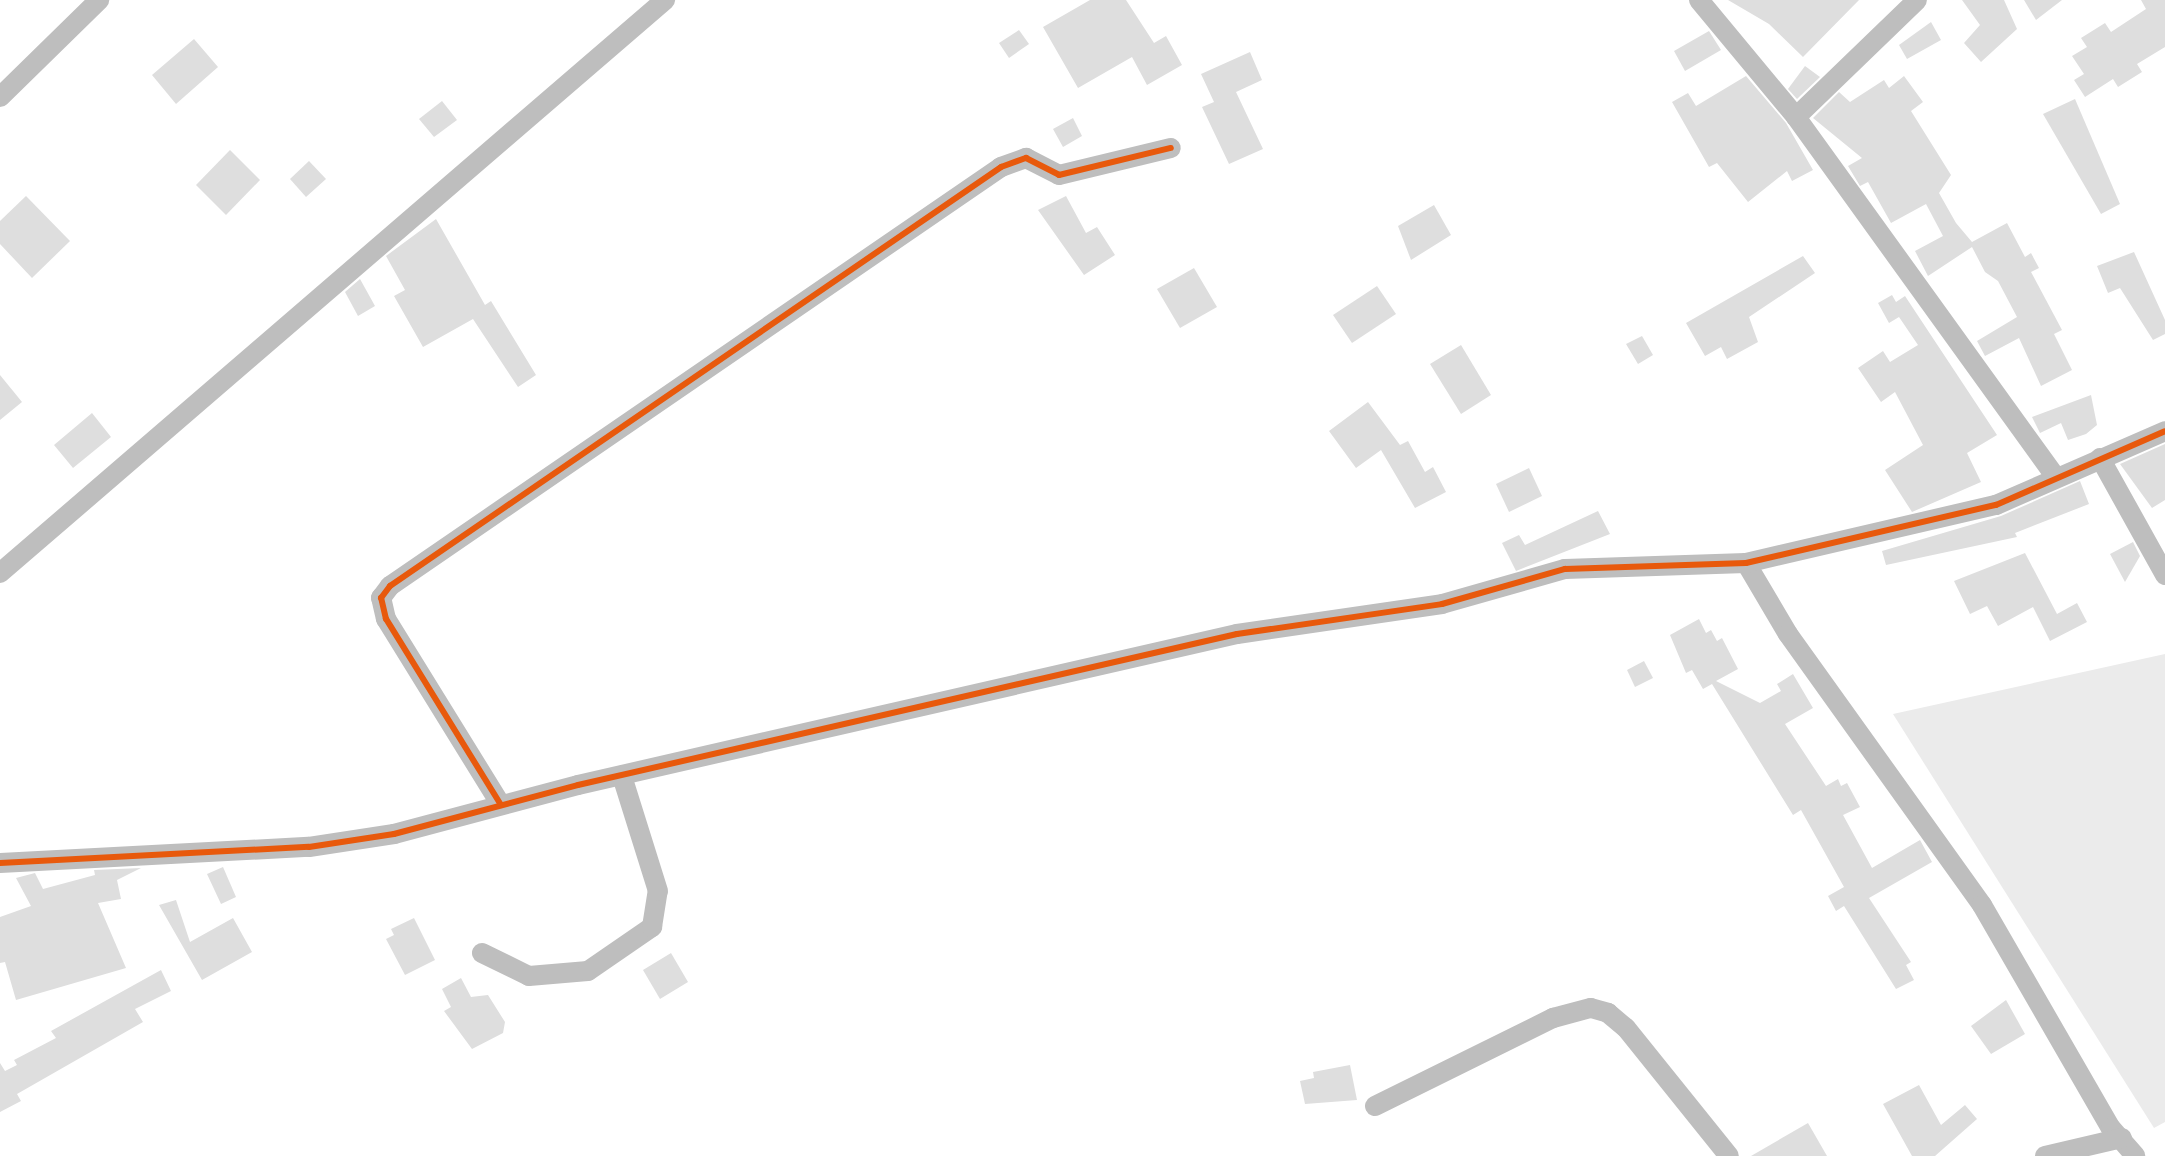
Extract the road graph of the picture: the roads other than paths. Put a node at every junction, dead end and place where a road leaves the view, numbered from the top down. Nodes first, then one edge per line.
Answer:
1 (99, 0) edge
2 (665, 0) edge
3 (1917, 0) edge
4 (1697, 1) edge
5 (0, 97) edge
6 (1796, 117) junction
7 (1171, 148) dead end
8 (2165, 431) edge
9 (2100, 458) junction
10 (2056, 478) junction
11 (1746, 564) junction
12 (0, 573) edge
13 (2165, 576) edge
14 (622, 776) junction
15 (501, 805) junction
16 (0, 863) edge
17 (482, 953) dead end
18 (1376, 1106) dead end
19 (2122, 1138) junction
20 (1729, 1156) edge
21 (2045, 1156) edge
22 (2135, 1156) edge

1 - 5 street
2 - 12 street
3 - 6 street
4 - 6 street
6 - 10 street
7 - 15 street
8 - 9 street
9 - 10 street
9 - 13 street
10 - 11 street
11 - 14 street
11 - 19 street
14 - 15 street
14 - 17 street
15 - 16 street
18 - 20 street
19 - 21 street
19 - 22 street

